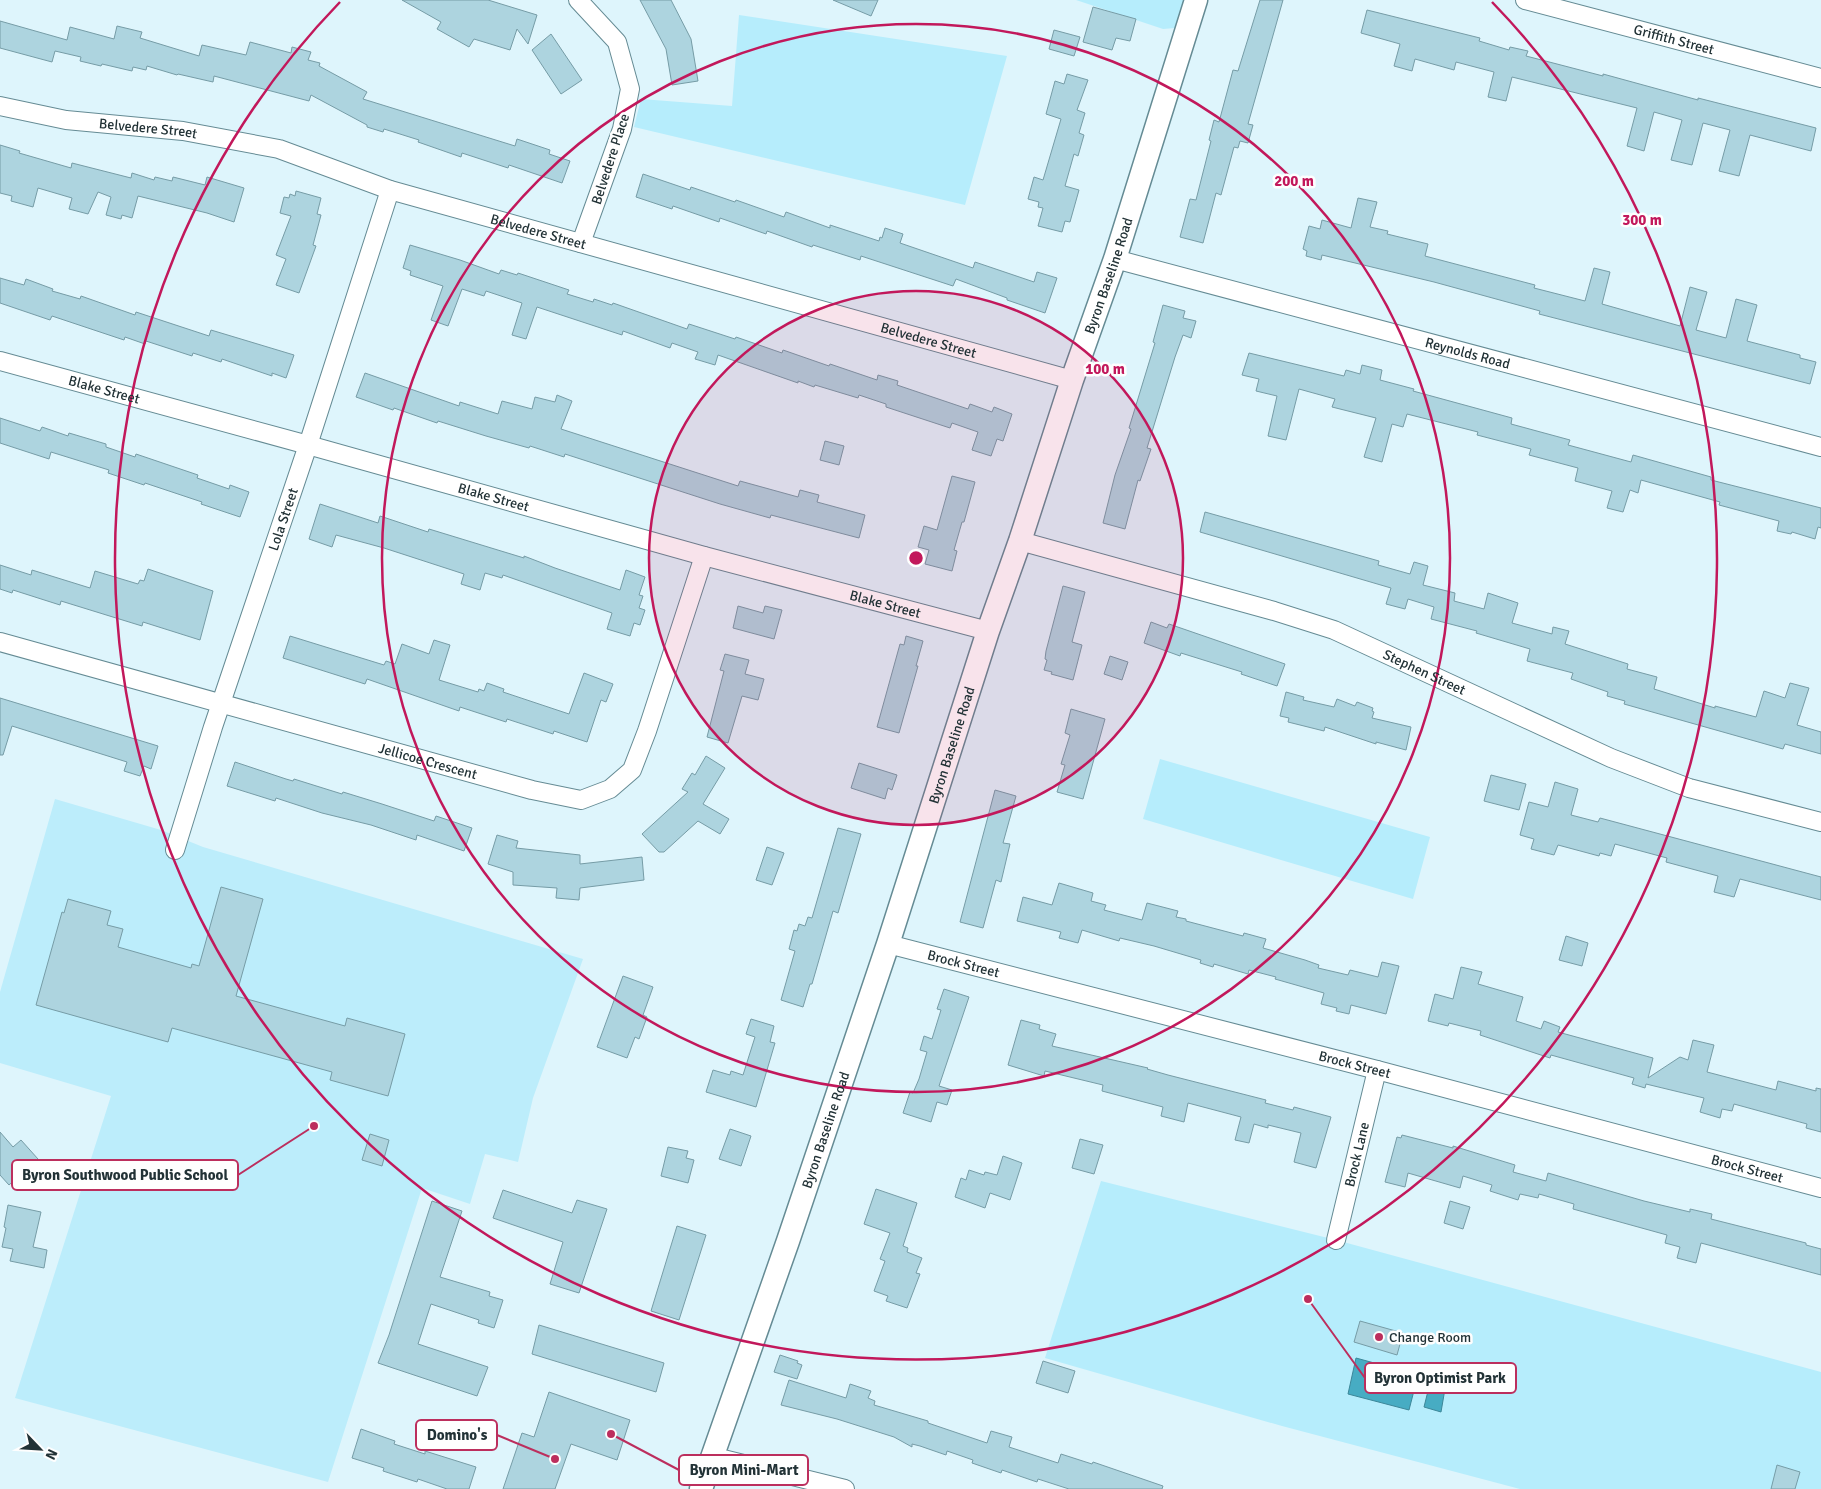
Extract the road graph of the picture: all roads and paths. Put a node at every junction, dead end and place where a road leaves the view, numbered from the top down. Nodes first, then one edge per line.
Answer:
1 (578, 0) edge
2 (1196, 0) edge
3 (1525, 0) edge
4 (1821, 78) edge
5 (0, 106) edge
6 (390, 190) junction
7 (581, 243) junction
8 (1115, 258) junction
9 (0, 361) edge
10 (1072, 380) junction
11 (308, 444) junction
12 (1821, 447) edge
13 (1020, 541) junction
14 (704, 556) junction
15 (988, 632) junction
16 (0, 642) edge
17 (221, 704) junction
18 (1821, 822) edge
19 (175, 850) dead end
20 (888, 944) junction
21 (1377, 1070) junction
22 (1821, 1188) edge
23 (1336, 1240) dead end
24 (711, 1456) junction
25 (701, 1489) edge
26 (845, 1489) edge

1 - 7 street, Belvedere Place
2 - 8 main road, Byron Baseline Road
3 - 4 street, Griffith Street
5 - 6 street, Belvedere Street
6 - 7 street, Belvedere Street
6 - 11 street, Lola Street
7 - 10 street, Belvedere Street
8 - 10 main road, Byron Baseline Road
8 - 12 street, Reynolds Road
9 - 11 street, Blake Street
10 - 13 main road, Byron Baseline Road
11 - 14 street, Blake Street
11 - 17 street, Lola Street
13 - 15 main road, Byron Baseline Road
13 - 18 street, Stephen Street
14 - 15 street, Blake Street
14 - 17 street, Jellicoe Crescent
15 - 20 main road, Byron Baseline Road
16 - 17 street, Jellicoe Crescent
17 - 19 street, Lola Street
20 - 21 street, Brock Street
20 - 24 main road, Byron Baseline Road
21 - 22 street, Brock Street
21 - 23 street, Brock Lane
24 - 25 main road, Byron Baseline Road
24 - 26 street

